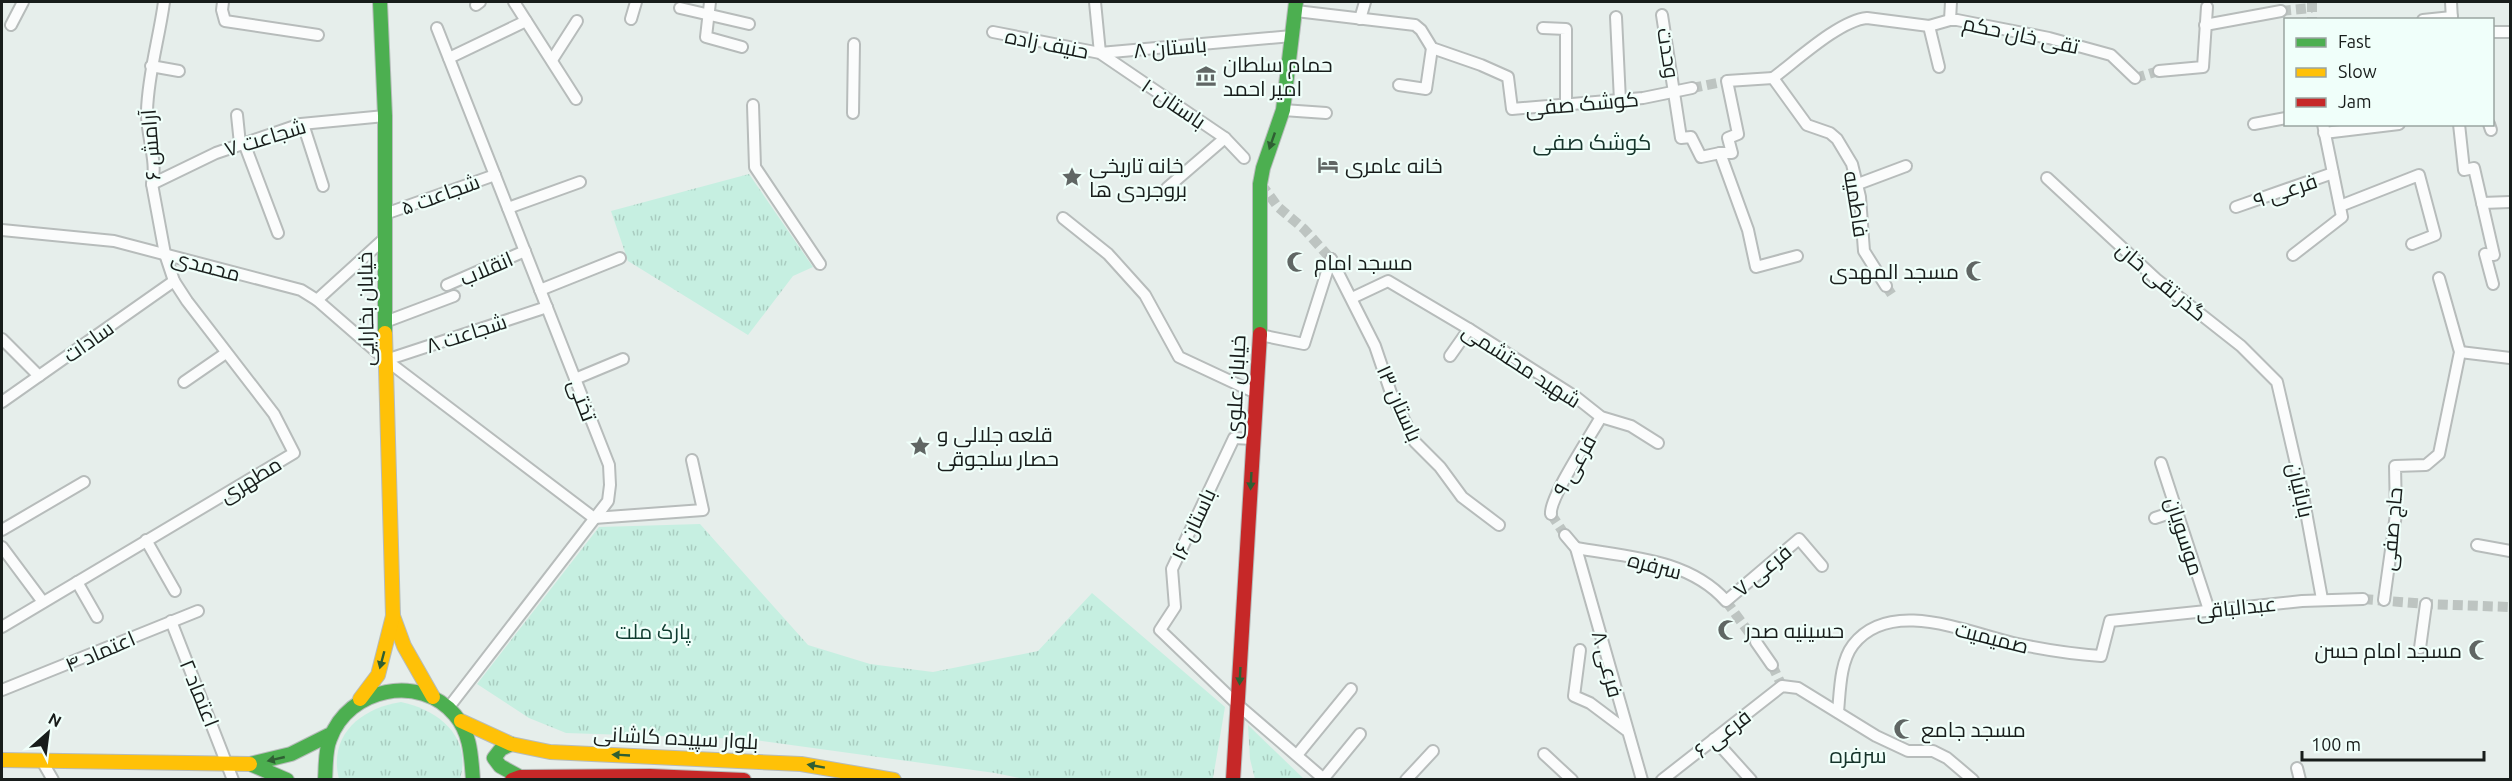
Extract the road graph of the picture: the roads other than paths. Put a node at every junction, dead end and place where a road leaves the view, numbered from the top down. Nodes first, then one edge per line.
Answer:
1 (23, 2) edge
2 (164, 2) edge
3 (224, 2) edge
4 (380, 2) edge
5 (513, 2) edge
6 (636, 2) edge
7 (710, 2) edge
8 (1095, 2) edge
9 (1365, 2) edge
10 (1951, 2) edge
11 (2451, 2) edge
12 (1296, 6) edge
13 (2206, 7) dead end
14 (680, 8) dead end
15 (2281, 11) tunnel mouth
16 (708, 15) junction
17 (1662, 15) dead end
18 (1616, 17) dead end
19 (2452, 18) edge
20 (1360, 19) junction
21 (631, 20) dead end
22 (1950, 20) junction
23 (526, 21) junction
24 (577, 21) dead end
25 (749, 24) dead end
26 (10, 25) dead end
27 (1929, 26) junction
28 (2205, 26) junction
29 (437, 28) dead end
30 (1543, 28) dead end
31 (993, 32) dead end
32 (2494, 32) edge
33 (2511, 32) edge
34 (318, 35) dead end
35 (1292, 36) junction
36 (854, 44) dead end
37 (742, 47) dead end
38 (1431, 48) junction
39 (1100, 53) junction
40 (449, 58) junction
41 (552, 60) junction
42 (151, 66) junction
43 (1939, 67) dead end
44 (178, 71) dead end
45 (2159, 71) tunnel mouth
46 (1773, 78) junction
47 (2135, 78) dead end
48 (1399, 85) dead end
49 (1692, 88) tunnel mouth
50 (1675, 92) junction
51 (576, 99) dead end
52 (1620, 101) junction
53 (753, 105) dead end
54 (1566, 105) junction
55 (1283, 110) junction
56 (853, 113) dead end
57 (1326, 113) dead end
58 (237, 114) dead end
59 (385, 116) junction
60 (2284, 118) edge
61 (303, 124) junction
62 (2254, 124) dead end
63 (2369, 126) edge
64 (2459, 126) edge
65 (2324, 129) edge
66 (1226, 138) junction
67 (242, 144) junction
68 (1720, 153) junction
69 (1244, 158) dead end
70 (1906, 166) dead end
71 (2333, 173) junction
72 (495, 175) junction
73 (2047, 178) dead end
74 (580, 182) dead end
75 (152, 184) junction
76 (1858, 184) junction
77 (323, 186) dead end
78 (1167, 188) dead end
79 (2511, 202) edge
80 (2482, 203) junction
81 (2236, 207) dead end
82 (508, 208) junction
83 (2341, 212) junction
84 (386, 214) junction
85 (1063, 218) dead end
86 (2, 230) edge
87 (278, 233) dead end
88 (384, 239) junction
89 (2412, 244) dead end
90 (525, 251) junction
91 (165, 254) junction
92 (2293, 255) dead end
93 (1797, 256) dead end
94 (620, 258) dead end
95 (820, 264) dead end
96 (2439, 278) dead end
97 (174, 280) junction
98 (2493, 284) dead end
99 (447, 285) dead end
100 (1886, 286) tunnel mouth
101 (540, 290) junction
102 (454, 296) dead end
103 (1352, 298) junction
104 (317, 300) junction
105 (547, 307) junction
106 (385, 322) junction
107 (1468, 329) junction
108 (1260, 335) junction
109 (2, 339) edge
110 (2460, 352) junction
111 (226, 353) junction
112 (1450, 356) dead end
113 (2511, 358) edge
114 (623, 359) dead end
115 (386, 360) junction
116 (39, 376) junction
117 (575, 379) junction
118 (184, 382) dead end
119 (2277, 382) joint
120 (1256, 393) junction
121 (2, 402) edge
122 (1601, 417) junction
123 (1253, 439) junction
124 (1658, 443) dead end
125 (692, 460) dead end
126 (2160, 463) dead end
127 (84, 482) dead end
128 (2176, 512) junction
129 (1551, 514) dead end
130 (2155, 518) dead end
131 (594, 519) junction
132 (1499, 525) dead end
133 (2, 530) edge
134 (1565, 535) tunnel mouth
135 (146, 540) junction
136 (2477, 545) dead end
137 (2, 547) edge
138 (1576, 548) junction
139 (2511, 551) edge
140 (1822, 566) dead end
141 (76, 582) junction
142 (175, 591) dead end
143 (2363, 598) tunnel mouth
144 (2322, 599) junction
145 (2384, 600) dead end
146 (1726, 601) joint
147 (43, 602) junction
148 (2427, 604) dead end
149 (2209, 610) junction
150 (198, 611) dead end
151 (393, 616) junction
152 (97, 617) dead end
153 (171, 621) junction
154 (2, 627) edge
155 (1756, 642) tunnel mouth
156 (2420, 648) dead end
157 (1580, 650) dead end
158 (2101, 656) joint
159 (1772, 665) tunnel mouth
160 (1351, 689) dead end
161 (2, 690) edge
162 (433, 697) junction
163 (360, 699) junction
164 (1238, 705) junction
165 (448, 707) junction
166 (1838, 712) junction
167 (461, 721) junction
168 (1626, 730) junction
169 (1360, 734) dead end
170 (329, 735) junction
171 (1714, 739) junction
172 (511, 744) junction
173 (1433, 752) dead end
174 (1544, 754) dead end
175 (1297, 756) junction
176 (2, 760) edge
177 (42, 761) junction
178 (228, 764) junction
179 (250, 764) junction
180 (2298, 768) dead end
181 (1676, 776) edge
182 (516, 778) edge
183 (699, 779) edge
184 (1324, 779) edge
185 (53, 780) edge
186 (233, 780) edge
187 (287, 780) edge
188 (325, 780) edge
189 (473, 780) edge
190 (744, 780) edge
191 (894, 780) edge
192 (1233, 780) edge
193 (1406, 780) edge
194 (1572, 780) edge
195 (1641, 780) edge
196 (1662, 780) edge
197 (1751, 780) edge
198 (1973, 780) edge
199 (2300, 780) edge

1 - 26 street
2 - 42 street, آرامش ۶
3 - 34 street
4 - 59 main road, خیابان بخارایی
5 - 23 street
6 - 21 street
7 - 16 street
8 - 39 street
9 - 20 street
10 - 22 street
11 - 19 street
12 - 20 street
12 - 35 main road, خیابان علوی
13 - 28 street
14 - 16 street
15 - 28 street
16 - 25 street
16 - 37 street
17 - 50 street, وحدت
18 - 52 street
20 - 38 street
22 - 27 street, تقی خان حکم
22 - 47 street, تقی خان حکم
23 - 40 street
23 - 41 street
24 - 41 street
27 - 43 street
27 - 46 street, تقی خان حکم
28 - 45 street
29 - 40 street, تختی
30 - 54 street
31 - 39 street, حنیف زاده
32 - 33 street
35 - 39 street, باستان ۸
35 - 55 main road, خیابان علوی
36 - 56 street
38 - 48 street
38 - 54 street, کوشک صفی
39 - 66 street, باستان ۱۰
40 - 72 street, تختی
41 - 51 street
42 - 44 street
42 - 75 street, آرامش ۶
46 - 68 street
46 - 76 street, فاطمیه
49 - 50 street, کوشک صفی
50 - 52 street, کوشک صفی
50 - 68 street, وحدت
52 - 54 street, کوشک صفی
53 - 95 street
55 - 57 street
55 -> 108 main road, خیابان علوی
58 - 67 street
59 - 61 street, شجاعت ۷
59 - 84 main road, خیابان بخارایی
60 - 62 street
61 - 67 street, شجاعت ۷
61 - 77 street
63 - 65 street
64 - 80 street
65 - 71 street
66 - 69 street, باستان ۱۰
66 - 78 street
67 - 75 street, شجاعت ۷
67 - 87 street
68 - 93 street
70 - 76 street
71 - 81 street, فرعی ۹
71 - 83 street
72 - 82 street, تختی
72 - 84 street, شجاعت ۵
73 - 119 street, گذر تقی خان
74 - 82 street
75 - 91 street, آرامش ۶
76 - 100 street, فاطمیه
79 - 80 street
80 - 98 street
82 - 90 street, تختی
83 - 89 street
83 - 92 street
84 - 88 main road, خیابان بخارایی
85 - 120 street
86 - 91 street, محمدی
88 - 104 street
88 - 106 main road, خیابان بخارایی
90 - 99 street, انقلاب
90 - 101 street, تختی
91 - 97 street, مطهری
91 - 104 street, محمدی
94 - 101 street
96 - 110 street
97 - 111 street, مطهری
97 - 116 street, سادات
101 - 105 street, تختی
102 - 106 street, انقلاب
103 - 107 street, شهید محتشمی
103 - 108 street, باستان ۱۳
103 - 132 street, باستان ۱۳
104 - 115 street, محمدی
105 - 115 street, شجاعت ۸
105 - 117 street, تختی
106 - 115 main road, خیابان بخارایی
107 - 112 street
107 - 122 street, شهید محتشمی
108 - 120 main road, خیابان علوی
109 - 116 street
110 - 113 street
110 - 145 street, حاج صفی
111 - 118 street
111 - 135 street, مطهری
114 - 117 street
115 - 131 street, محمدی
115 - 151 main road, خیابان بخارایی
116 - 121 street, سادات
117 - 131 street, تختی
119 - 144 street, بابائیان
120 - 123 main road, خیابان علوی
122 - 124 street, شهید محتشمی
122 - 129 street, فرعی ۹
123 -> 164 main road, خیابان علوی
123 - 164 street, باستان ۱۶
125 - 131 street
126 - 128 street, موسویان
127 - 133 street
128 - 130 street
128 - 149 street, موسویان
131 - 165 street, تختی
134 - 138 street
135 - 141 street, مطهری
135 - 142 street
136 - 139 street
137 - 147 street
138 - 146 street, سرفره
138 - 168 street, فرعی ۸
140 - 146 street, فرعی ۷
141 - 147 street, مطهری
141 - 152 street
143 - 144 street, عبدالباقی
144 - 149 street, عبدالباقی
147 - 154 street, مطهری
148 - 156 street
149 - 158 street, عبدالباقی
150 - 153 street, اعتماد ۴
151 - 162 main road, خیابان بخارایی
151 -> 163 main road, خیابان بخارایی
153 - 161 street, اعتماد ۴
153 - 178 street, اعتماد ۲
155 - 159 street
157 - 168 street
158 - 166 street, صمیمیت
160 - 175 street
162 - 163 main road
162 - 165 main road
163 - 170 main road, خیابان بخارایی
164 - 175 street
164 - 192 main road, خیابان علوی
165 - 167 main road
166 - 171 street, فرعی ۶
166 - 198 street
167 - 172 main road, بلوار سپیده کاشانی
167 - 189 main road
168 - 195 street, فرعی ۸
169 - 184 street
170 -> 179 main road
170 - 188 main road
171 - 181 street, فرعی ۶
171 - 197 street
172 - 182 main road
191 -> 172 main road, بلوار سپیده کاشانی
173 - 193 street
174 - 194 street
175 - 184 street
176 - 177 main road
177 - 178 main road
177 - 185 street
178 - 179 main road
178 - 186 street, اعتماد ۲
179 - 187 main road
180 - 199 street
181 - 196 street, فرعی ۶
182 - 183 main road, بلوار سپیده کاشانی
183 - 190 main road, بلوار سپیده کاشانی

